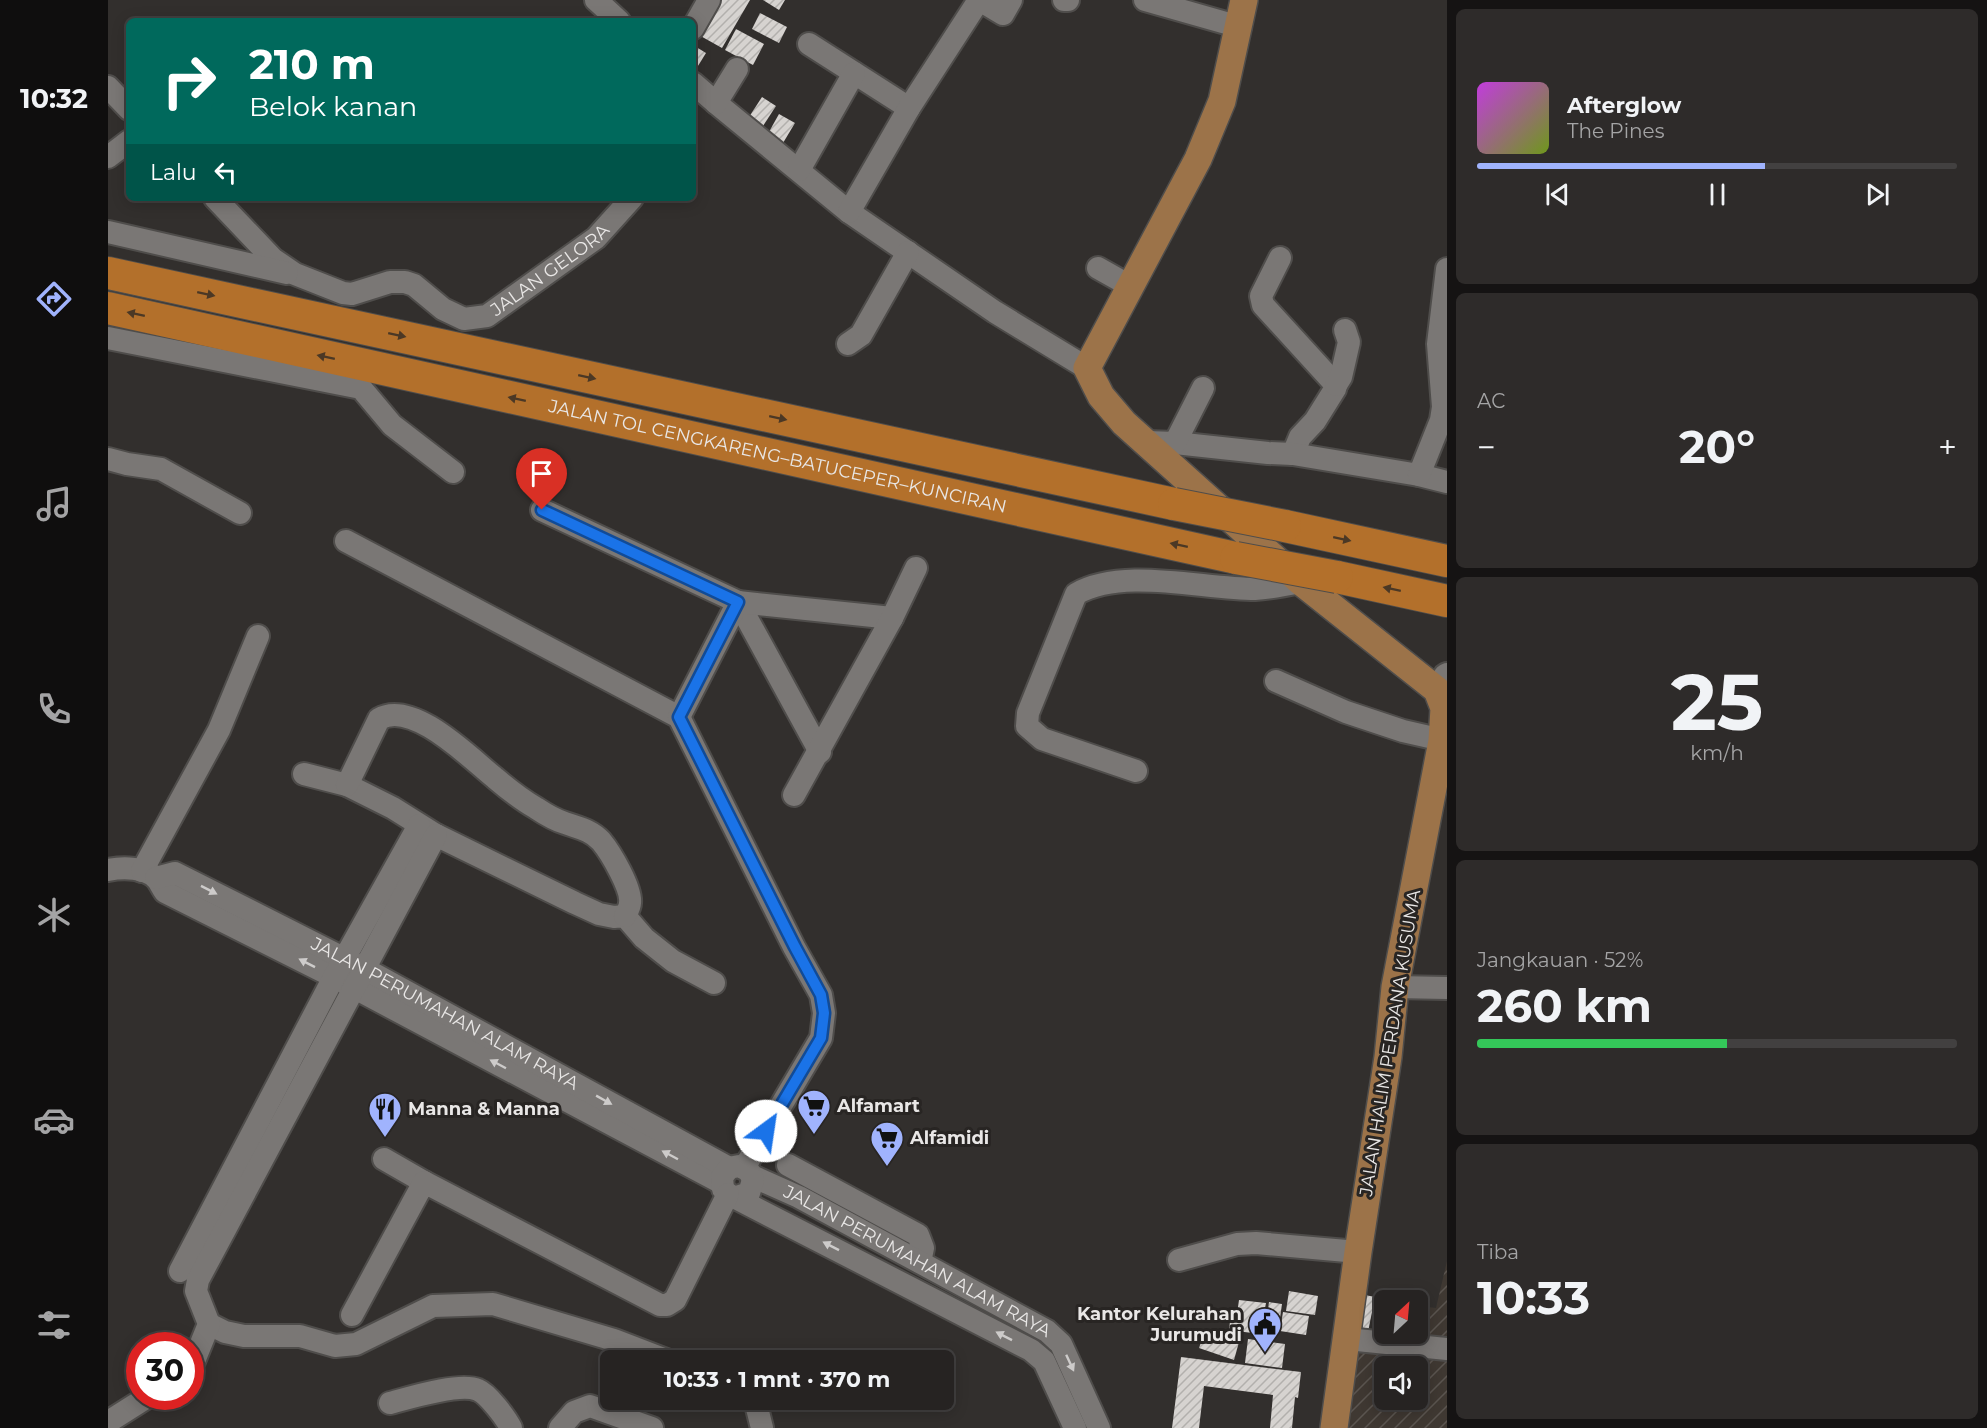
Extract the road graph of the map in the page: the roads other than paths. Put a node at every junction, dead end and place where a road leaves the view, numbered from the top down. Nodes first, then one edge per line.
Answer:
1 (596, 0) edge
2 (709, 0) edge
3 (1011, 0) edge
4 (1145, 0) edge
5 (1244, 0) edge
6 (614, 18) edge
7 (696, 23) edge
8 (1240, 27) junction
9 (809, 44) dead end
10 (737, 69) dead end
11 (854, 73) junction
12 (108, 87) edge
13 (696, 88) edge
14 (716, 103) junction
15 (126, 106) edge
16 (909, 108) junction
17 (126, 143) edge
18 (108, 157) edge
19 (799, 170) junction
20 (218, 201) edge
21 (629, 201) edge
22 (849, 212) junction
23 (108, 232) edge
24 (908, 252) junction
25 (1280, 258) dead end
26 (1098, 268) dead end
27 (1447, 269) edge
28 (108, 273) edge
29 (295, 274) junction
30 (1130, 286) junction
31 (108, 308) edge
32 (1345, 330) dead end
33 (108, 338) edge
34 (848, 344) dead end
35 (1087, 368) junction
36 (1335, 385) junction
37 (1203, 388) dead end
38 (1147, 442) junction
39 (1175, 443) junction
40 (1293, 454) junction
41 (108, 459) edge
42 (453, 472) dead end
43 (1419, 475) junction
44 (1447, 482) edge
45 (542, 510) dead end
46 (240, 513) dead end
47 (346, 541) dead end
48 (1447, 561) edge
49 (916, 568) dead end
50 (1301, 582) junction
51 (1447, 601) edge
52 (738, 602) junction
53 (892, 618) junction
54 (258, 636) dead end
55 (1276, 681) dead end
56 (1442, 682) edge
57 (679, 717) junction
58 (1445, 741) edge
59 (820, 752) junction
60 (1136, 771) dead end
61 (304, 774) dead end
62 (347, 785) junction
63 (795, 795) dead end
64 (1440, 797) edge
65 (427, 830) junction
66 (108, 870) edge
67 (149, 874) junction
68 (625, 916) junction
69 (349, 973) junction
70 (714, 983) dead end
71 (1395, 987) junction
72 (1447, 988) edge
73 (384, 1159) dead end
74 (788, 1165) dead end
75 (810, 1176) junction
76 (735, 1181) junction
77 (424, 1182) junction
78 (799, 1197) junction
79 (868, 1207) junction
80 (858, 1228) junction
81 (1358, 1252) junction
82 (1179, 1260) dead end
83 (920, 1262) junction
84 (180, 1270) dead end
85 (352, 1315) dead end
86 (209, 1324) junction
87 (1047, 1331) junction
88 (204, 1336) edge
89 (1347, 1339) junction
90 (1447, 1349) edge
91 (640, 1350) edge
92 (1031, 1350) junction
93 (390, 1403) dead end
94 (127, 1410) edge
95 (758, 1410) edge
96 (108, 1422) edge
97 (511, 1428) edge
98 (560, 1428) edge
99 (652, 1428) edge
100 (762, 1428) edge
101 (1075, 1428) edge
102 (1099, 1428) edge
103 (1334, 1428) edge

1 - 6 street
2 - 7 street
3 - 16 street
4 - 8 street
5 - 8 main road
8 - 30 main road
9 - 11 street
10 - 14 street
11 - 16 street
11 - 19 street
12 - 15 street
13 - 14 street
14 - 19 street
16 - 22 street
17 - 18 street
19 - 22 street
20 - 29 street, JALAN GELORA
21 - 29 street, JALAN GELORA
22 - 24 street
23 - 29 street
24 - 34 street
24 - 35 street
25 - 36 street
26 - 30 street
27 - 43 street
28 -> 48 highway, JALAN TOL CENGKARENG–BATUCEPER–KUNCIRAN, bridge
30 - 35 main road
51 -> 31 highway, JALAN TOL CENGKARENG–BATUCEPER–KUNCIRAN, bridge
32 - 36 street
33 - 42 street
35 - 38 main road, JALAN HALIM PERDANA KUSUMA
36 - 40 street
37 - 39 street
38 - 39 street
38 - 50 main road, JALAN HALIM PERDANA KUSUMA
39 - 40 street
40 - 43 street
41 - 46 street
43 - 44 street
45 - 52 street
47 - 57 street
49 - 53 street
50 - 56 main road, JALAN HALIM PERDANA KUSUMA
50 - 60 street
52 - 53 street
52 - 57 street
52 - 59 street
53 - 59 street
54 - 67 street
55 - 58 street
56 - 58 main road, JALAN HALIM PERDANA KUSUMA
57 - 76 street
58 - 64 main road, JALAN HALIM PERDANA KUSUMA
59 - 63 street
61 - 62 street
62 - 65 street
62 - 68 street
64 - 71 main road, JALAN HALIM PERDANA KUSUMA
65 - 68 street
65 - 69 street
66 - 67 street, JALAN PERUMAHAN ALAM RAYA
67 - 69 street, JALAN PERUMAHAN ALAM RAYA
68 - 70 street
69 - 76 street, JALAN PERUMAHAN ALAM RAYA
69 - 84 street
69 - 86 street
71 - 72 street
71 - 81 main road, JALAN HALIM PERDANA KUSUMA
73 - 77 street
74 - 75 street
75 - 78 street
75 - 79 street
76 - 77 street
76 - 78 street, JALAN PERUMAHAN ALAM RAYA
92 -> 76 street, JALAN PERUMAHAN ALAM RAYA
77 - 85 street
78 - 80 street, JALAN PERUMAHAN ALAM RAYA
79 - 80 street
79 - 83 street
80 - 83 street, JALAN PERUMAHAN ALAM RAYA
81 - 82 street
81 - 89 main road, JALAN HALIM PERDANA KUSUMA
83 - 87 street, JALAN PERUMAHAN ALAM RAYA
86 - 88 street
86 - 91 street
87 - 92 street
87 -> 102 street, JALAN PERUMAHAN ALAM RAYA
89 - 90 street
89 - 103 main road, JALAN HALIM PERDANA KUSUMA
92 - 101 street, JALAN PERUMAHAN ALAM RAYA
93 - 97 street
94 - 96 street
95 - 100 street
98 - 99 street

